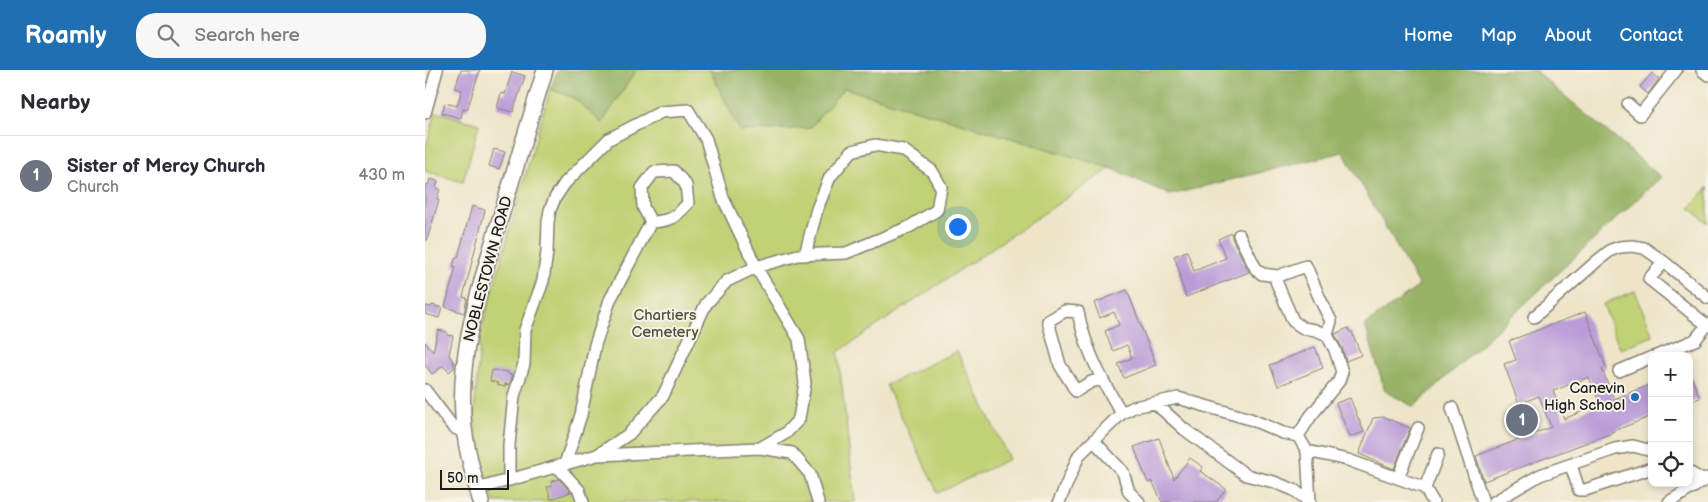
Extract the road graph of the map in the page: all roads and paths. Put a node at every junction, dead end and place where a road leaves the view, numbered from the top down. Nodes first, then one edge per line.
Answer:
1 (437, 70) edge
2 (545, 70) edge
3 (1676, 70) edge
4 (1628, 104) dead end
5 (425, 113) edge
6 (651, 222) junction
7 (1239, 235) dead end
8 (805, 255) junction
9 (1664, 262) junction
10 (756, 267) junction
11 (1278, 276) junction
12 (1708, 298) edge
13 (1534, 317) dead end
14 (1708, 325) edge
15 (1327, 335) junction
16 (1666, 352) edge
17 (1648, 359) edge
18 (1619, 371) dead end
19 (1102, 378) junction
20 (425, 390) edge
21 (1155, 403) junction
22 (1452, 408) dead end
23 (1122, 413) junction
24 (1418, 428) dead end
25 (465, 433) junction
26 (786, 433) junction
27 (1298, 436) junction
28 (1093, 441) junction
29 (760, 448) junction
30 (1648, 450) edge
31 (1307, 451) junction
32 (792, 453) junction
33 (1438, 454) dead end
34 (597, 455) junction
35 (561, 465) junction
36 (1571, 465) junction
37 (1648, 469) edge
38 (1693, 474) edge
39 (1398, 478) junction
40 (509, 480) junction
41 (1706, 480) edge
42 (1425, 488) junction
43 (479, 496) edge
44 (583, 502) edge
45 (817, 502) edge
46 (1059, 502) edge
47 (1139, 502) edge
48 (1310, 502) edge
49 (1433, 502) edge
50 (1483, 502) edge
51 (1494, 502) edge
52 (1669, 502) edge

1 - 5 street
2 - 25 main road, NOBLESTOWN ROAD
3 - 4 street
6 - 6 street
6 - 35 street
7 - 11 street
8 - 8 street
8 - 10 street
9 - 12 street
9 - 13 street
9 - 14 street
10 - 26 street
10 - 34 street
10 - 40 street
11 - 15 street
11 - 15 street
14 - 16 street
15 - 27 street
17 - 18 street
19 - 19 street
19 - 23 street
20 - 25 street
21 - 23 street
21 - 27 street
21 - 48 street
22 - 50 street
23 - 28 street
24 - 39 street
25 - 43 main road, NOBLESTOWN ROAD
26 - 29 street
26 - 32 street
27 - 31 street
28 - 46 street
28 - 47 street
29 - 32 street
29 - 34 street
30 - 36 street
31 - 39 street
31 - 48 street
32 - 45 street
33 - 42 street
34 - 35 street
35 - 40 street
35 - 44 street
36 - 37 street
36 - 51 street
38 - 41 street
39 - 42 street
40 - 43 street
41 - 52 street
42 - 49 street

